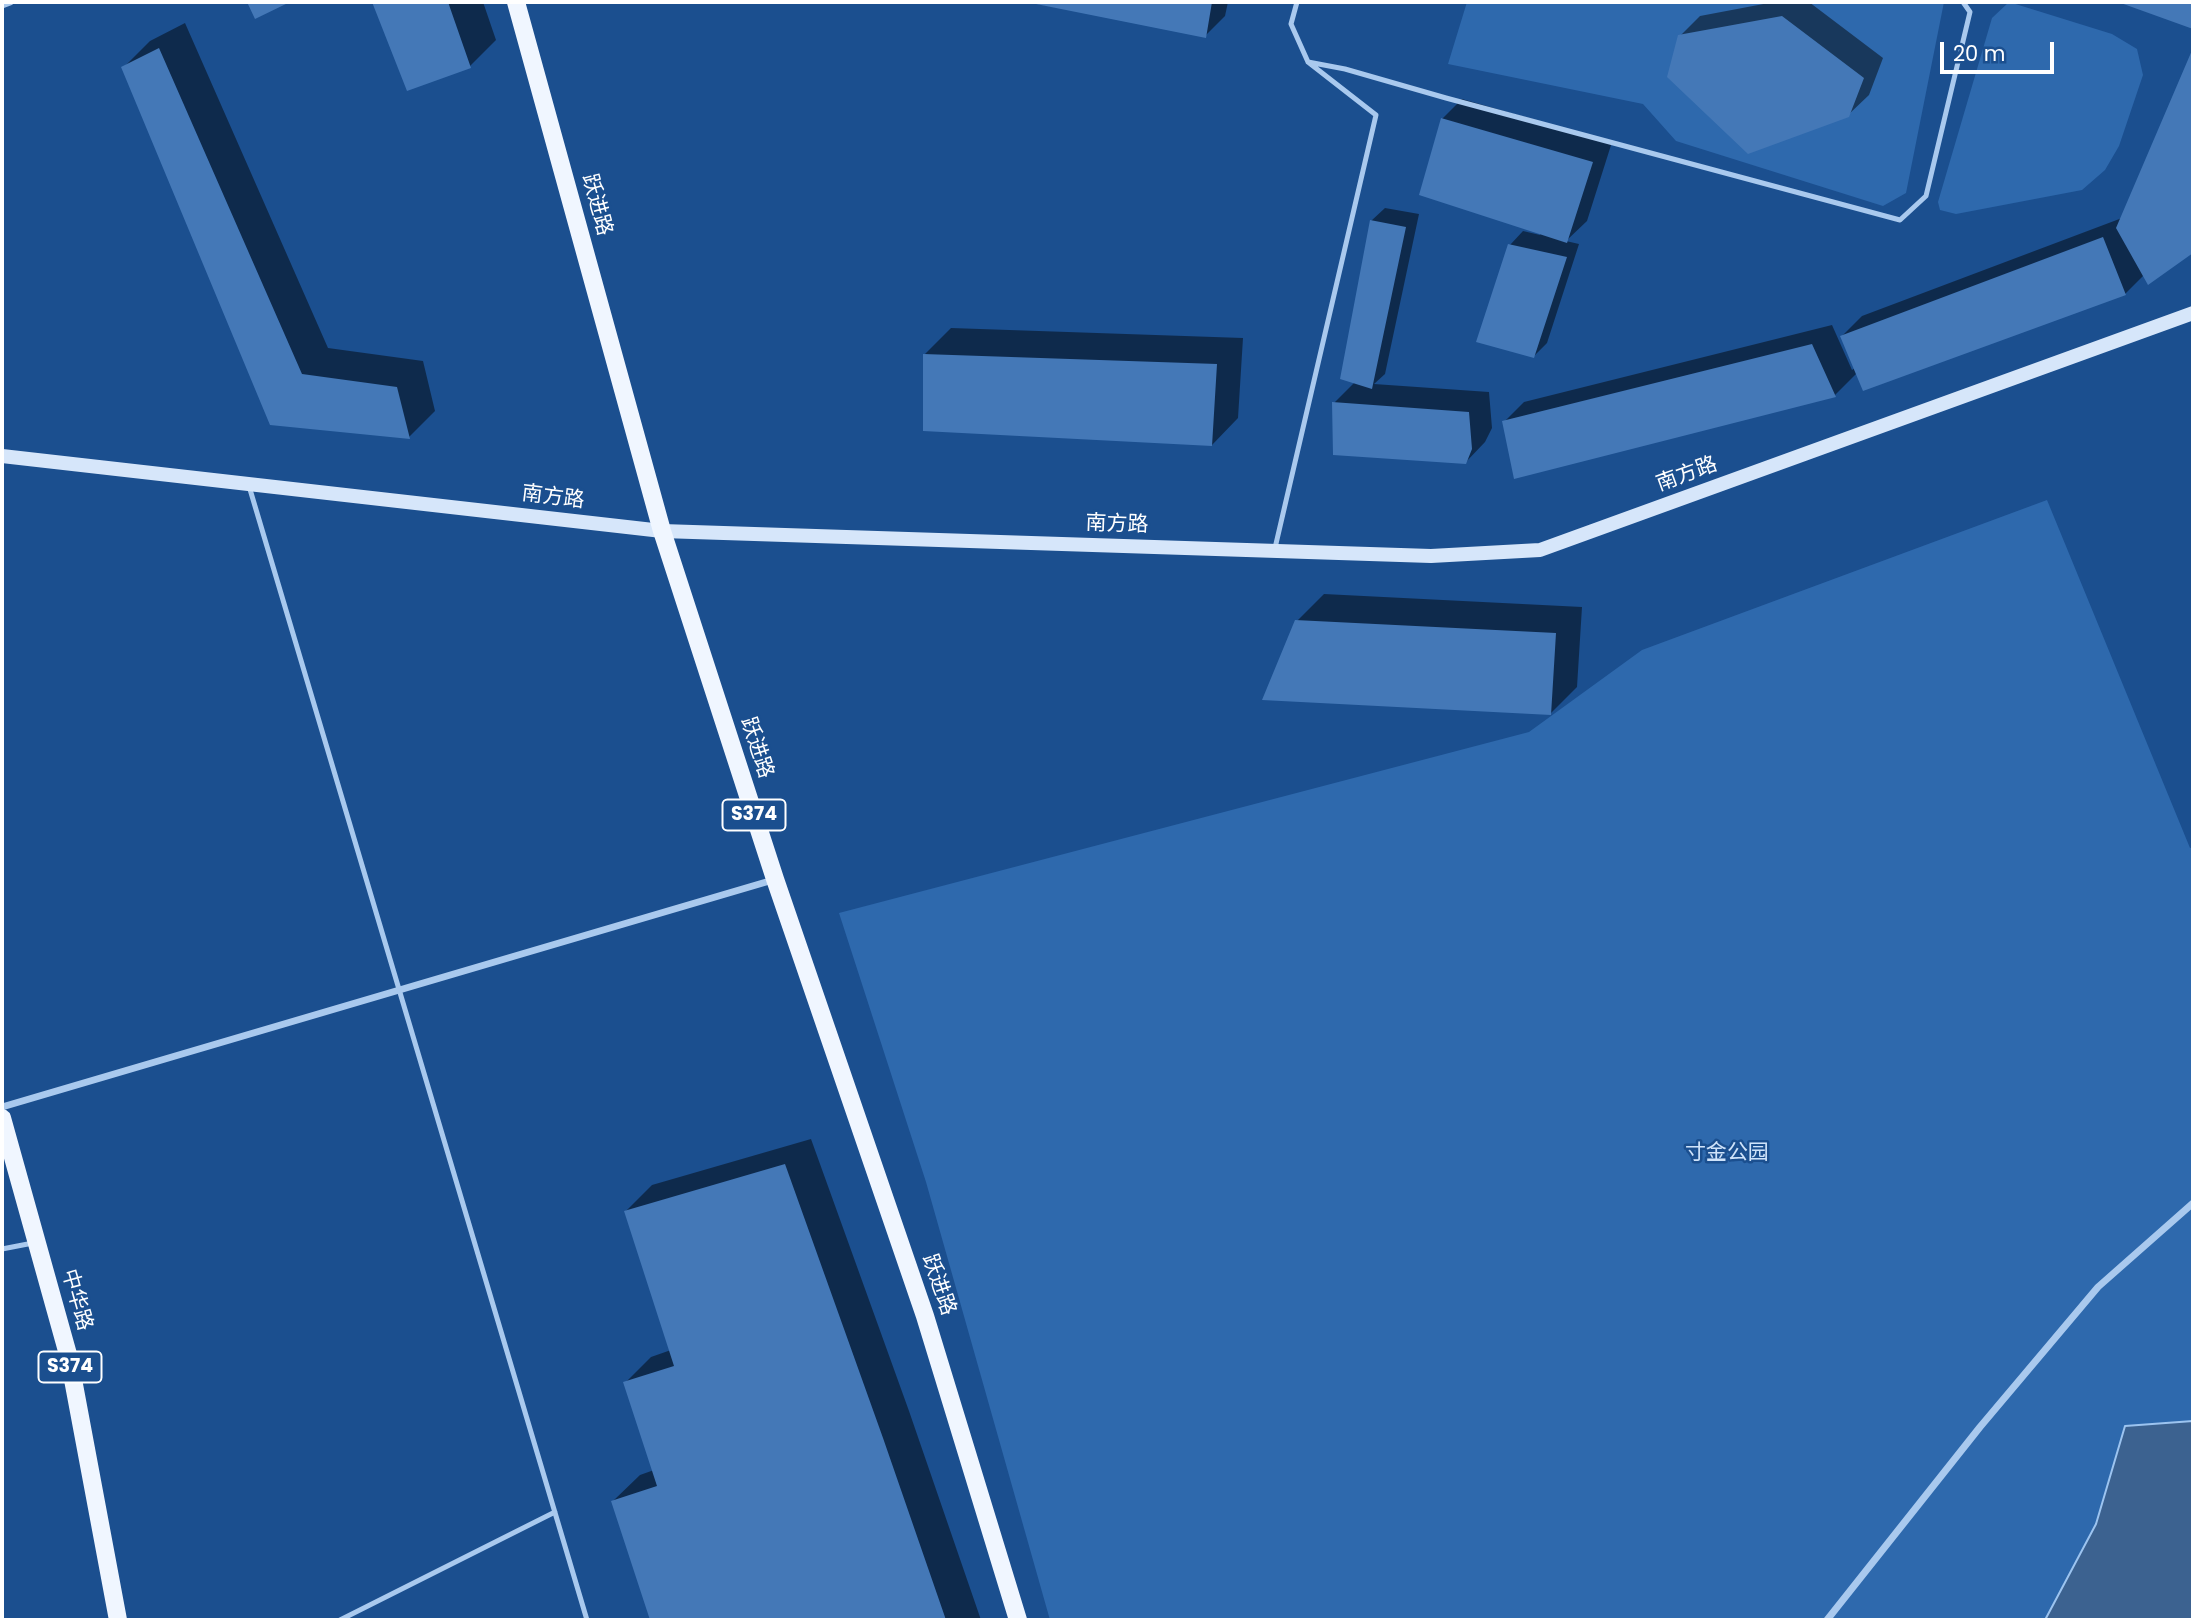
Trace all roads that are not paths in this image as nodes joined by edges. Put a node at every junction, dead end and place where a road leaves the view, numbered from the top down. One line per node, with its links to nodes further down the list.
1 (10, 2): 5 (street)
2 (516, 2): 10 (main road, 跃进路 / S374)
3 (1297, 2): 6 (lane)
4 (1963, 2): 6 (lane)
5 (2, 5)
6 (1308, 62): 11 (lane)
7 (2193, 313): 11 (street, 南方路)
8 (2, 456): 9 (street, 南方路)
9 (248, 484): 10 (street, 南方路); 13 (lane)
10 (662, 531): 11 (street, 南方路); 12 (main road, 跃进路 / S374)
11 (1274, 551)
12 (775, 879): 13 (street); 23 (main road, 跃进路 / S374)
13 (400, 990): 14 (street); 19 (lane)
14 (2, 1107)
15 (2, 1118): 17 (main road, 中华路 / S374)
16 (2193, 1203): 24 (street)
17 (36, 1242): 18 (lane); 20 (main road, 中华路 / S374)
18 (2, 1249)
19 (555, 1512): 21 (lane); 22 (lane)
20 (118, 1620)
21 (340, 1620)
22 (587, 1620)
23 (1018, 1620)
24 (1827, 1620)

